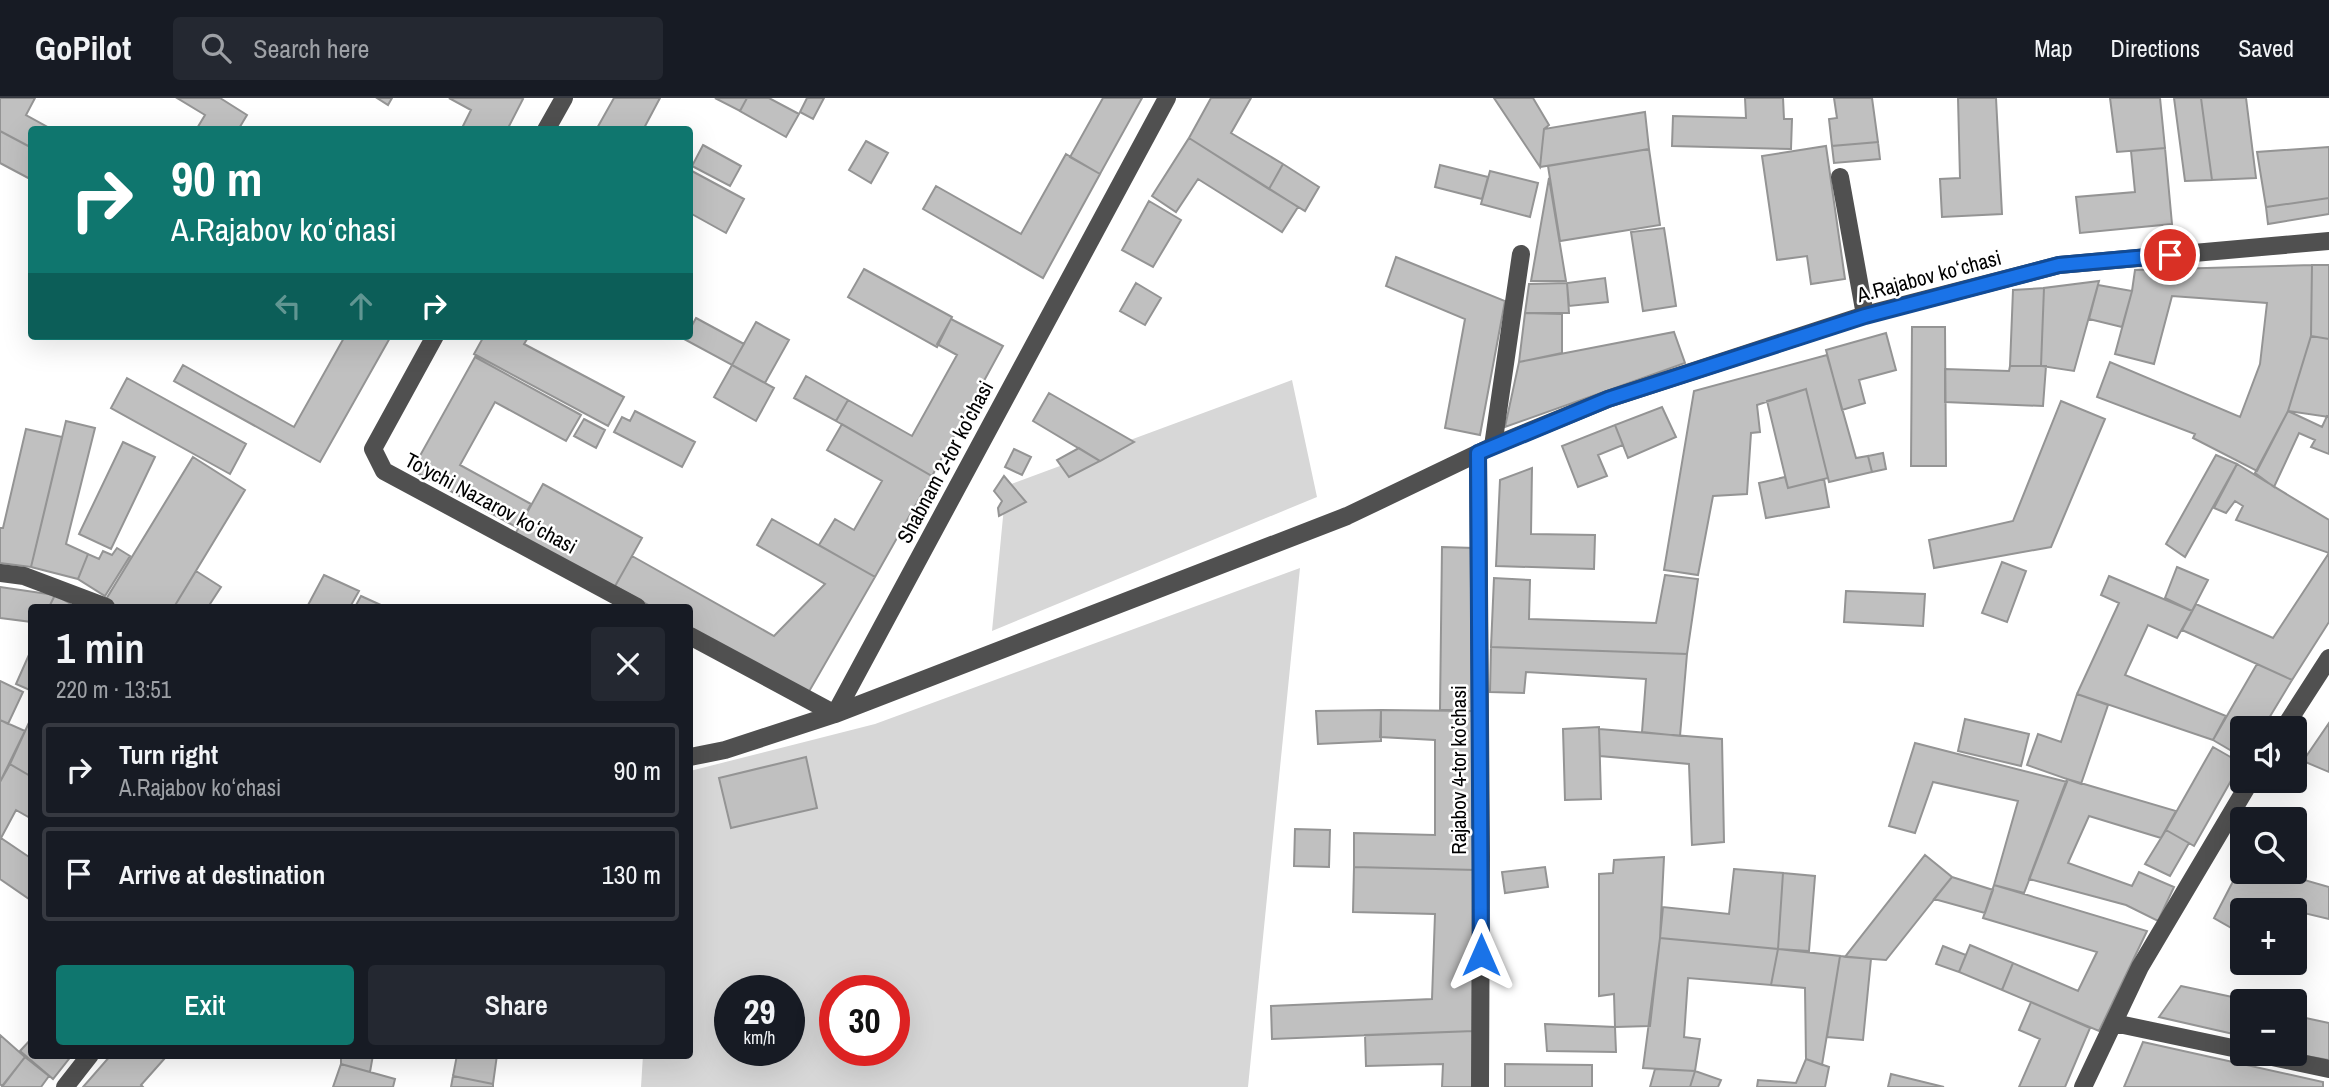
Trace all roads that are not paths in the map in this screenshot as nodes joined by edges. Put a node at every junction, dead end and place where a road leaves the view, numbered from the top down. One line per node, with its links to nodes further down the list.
1 (564, 98): 3 (street)
2 (1167, 98): 15 (street, Shabnam 2-tor koʼchasi)
3 (549, 126)
4 (1840, 177): 7 (street)
5 (2329, 241): 7 (street, A.Rajabov koʻchasi)
6 (1521, 254): 9 (street, Rajabov 4-tor koʼchasi)
7 (1865, 316): 9 (street, A.Rajabov koʻchasi)
8 (433, 340): 12 (street, To'ychi Nazarov koʻchasi)
9 (1485, 450): 15 (street, A.Rajabov koʻchasi); 25 (street, Rajabov 4-tor koʼchasi)
10 (0, 573): 11 (street)
11 (98, 604)
12 (631, 604)
13 (693, 638): 15 (street)
14 (2326, 668): 16 (street)
15 (835, 715): 17 (street)
16 (2292, 716)
17 (693, 756)
18 (2243, 793): 19 (street)
19 (2114, 1023): 20 (street); 26 (street)
20 (2230, 1047)
21 (87, 1059): 24 (street)
22 (2307, 1064): 23 (street)
23 (2329, 1069)
24 (65, 1087)
25 (1480, 1087)
26 (2083, 1087)

